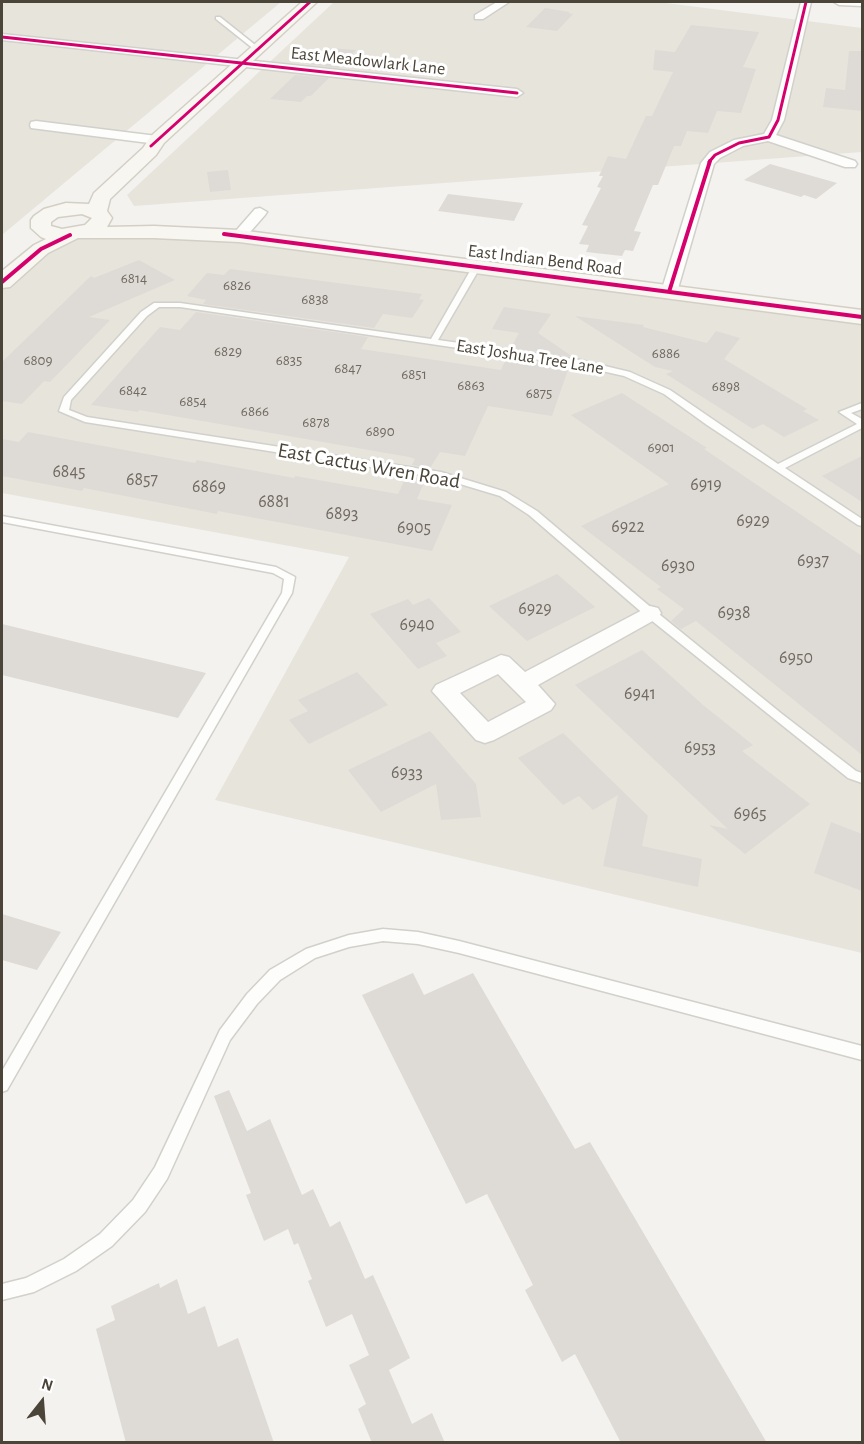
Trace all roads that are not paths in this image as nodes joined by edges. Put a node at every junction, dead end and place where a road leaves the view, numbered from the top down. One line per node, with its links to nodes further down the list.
1 (310, 2): 9 (street)
2 (504, 2): 6 (street)
3 (806, 2): 13 (street)
4 (839, 2): 5 (street)
5 (862, 3)
6 (478, 17)
7 (218, 18): 9 (lane)
8 (2, 36): 10 (street, East Meadowlark Lane)
9 (257, 49): 10 (street)
10 (242, 62): 11 (street, East Meadowlark Lane); 14 (street)
11 (517, 93)
12 (36, 125): 14 (street)
13 (769, 137): 15 (street); 25 (street)
14 (154, 143): 16 (street); 18 (street)
15 (850, 164)
16 (66, 208): 18 (street, East Indian Bend Road); 19 (street)
17 (260, 212): 21 (street)
18 (99, 215): 20 (street); 21 (street, East Indian Bend Road)
19 (40, 228): 20 (street, East Indian Bend Road); 23 (street)
20 (77, 234): 21 (street, East Indian Bend Road); 24 (street)
21 (231, 235): 22 (street, East Indian Bend Road)
22 (477, 266): 25 (street, East Indian Bend Road); 28 (lane)
23 (2, 269)
24 (2, 282)
25 (669, 292): 27 (street, East Indian Bend Road)
26 (157, 305): 28 (lane, East Joshua Tree Lane); 34 (lane, East Cactus Wren Road)
27 (862, 317)
28 (433, 342): 31 (lane, East Joshua Tree Lane)
29 (862, 406): 30 (lane)
30 (862, 424): 31 (lane)
31 (779, 468): 33 (lane, East Joshua Tree Lane)
32 (2, 519): 38 (lane)
33 (862, 523)
34 (650, 613): 35 (street); 36 (lane, East Cactus Wren Road)
35 (522, 684)
36 (862, 778)
37 (862, 1053): 39 (lane)
38 (2, 1085)
39 (2, 1292)

